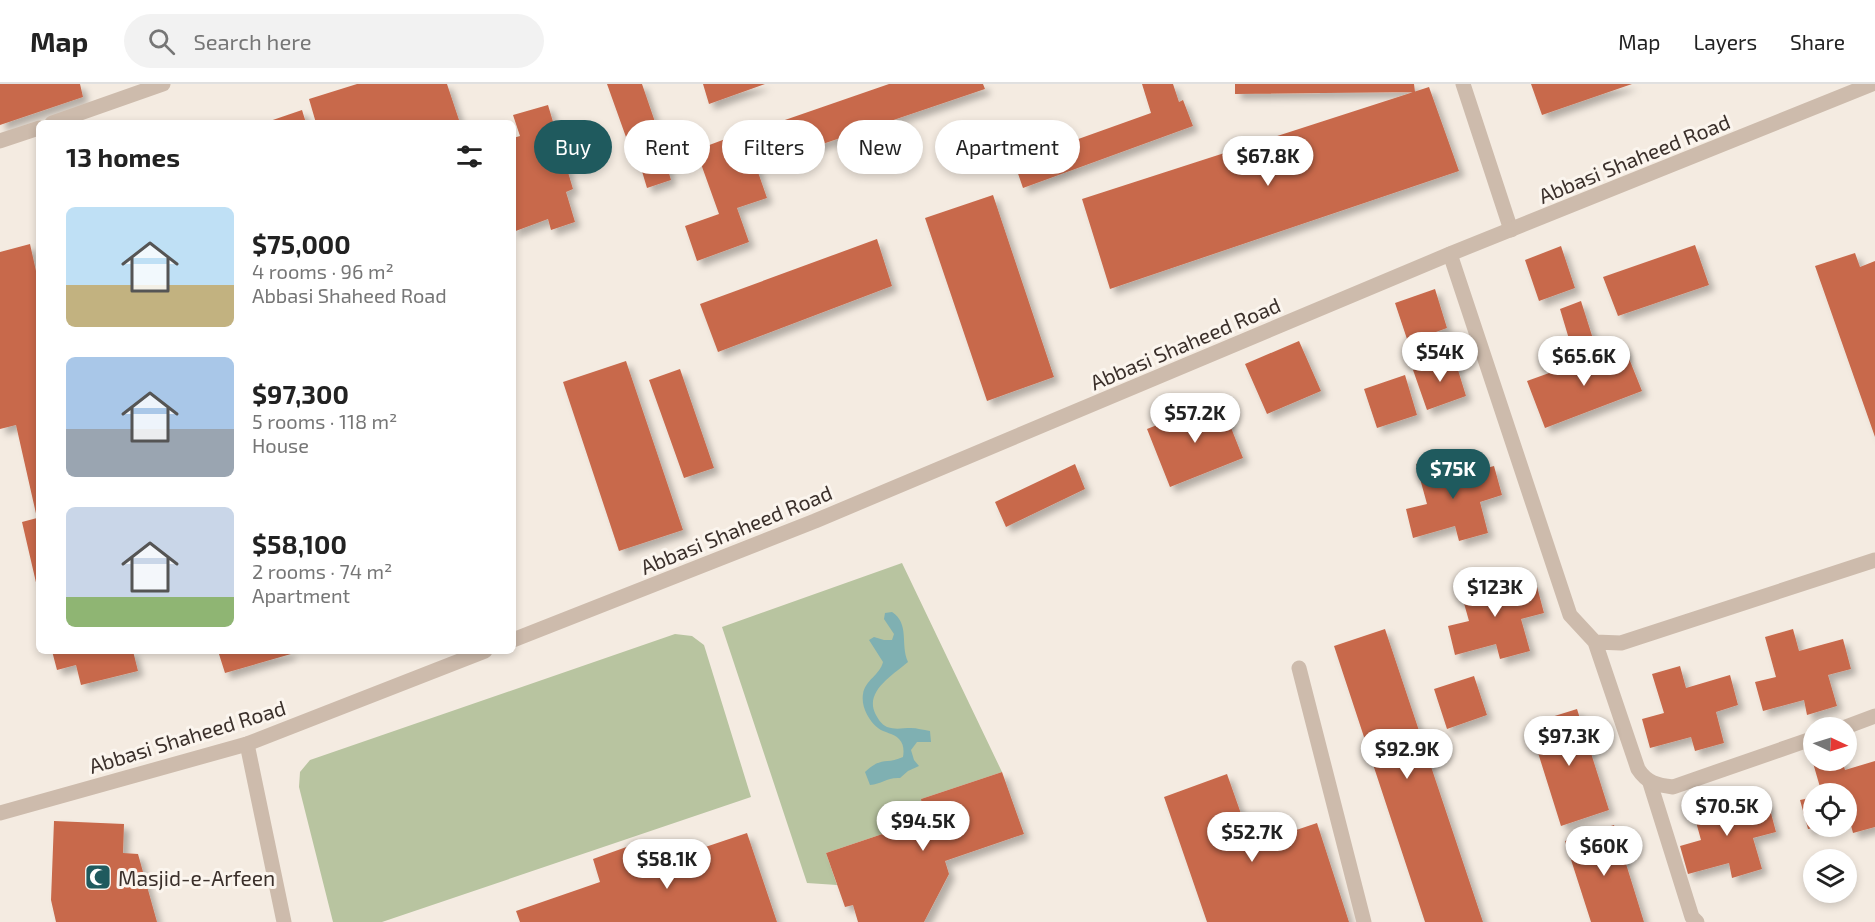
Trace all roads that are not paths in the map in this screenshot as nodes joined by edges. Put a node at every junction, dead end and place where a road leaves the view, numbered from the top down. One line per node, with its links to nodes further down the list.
1 (163, 84): 4 (street)
2 (1463, 84): 7 (street)
3 (1872, 84): 7 (street, Abbasi Shaheed Road)
4 (61, 120)
5 (36, 129): 6 (street)
6 (0, 141)
7 (1511, 230): 8 (street, Abbasi Shaheed Road)
8 (1450, 254): 10 (street, Abbasi Shaheed Road); 11 (street)
9 (1875, 560): 11 (street)
10 (516, 639)
11 (1595, 642): 18 (street)
12 (477, 654): 17 (street, Abbasi Shaheed Road)
13 (1299, 668): 21 (street)
14 (1875, 716): 15 (street)
15 (1857, 723)
16 (1803, 742): 18 (street)
17 (247, 744): 19 (street, Abbasi Shaheed Road); 20 (street)
18 (1650, 783): 22 (street)
19 (0, 813)
20 (284, 922)
21 (1364, 922)
22 (1697, 922)

